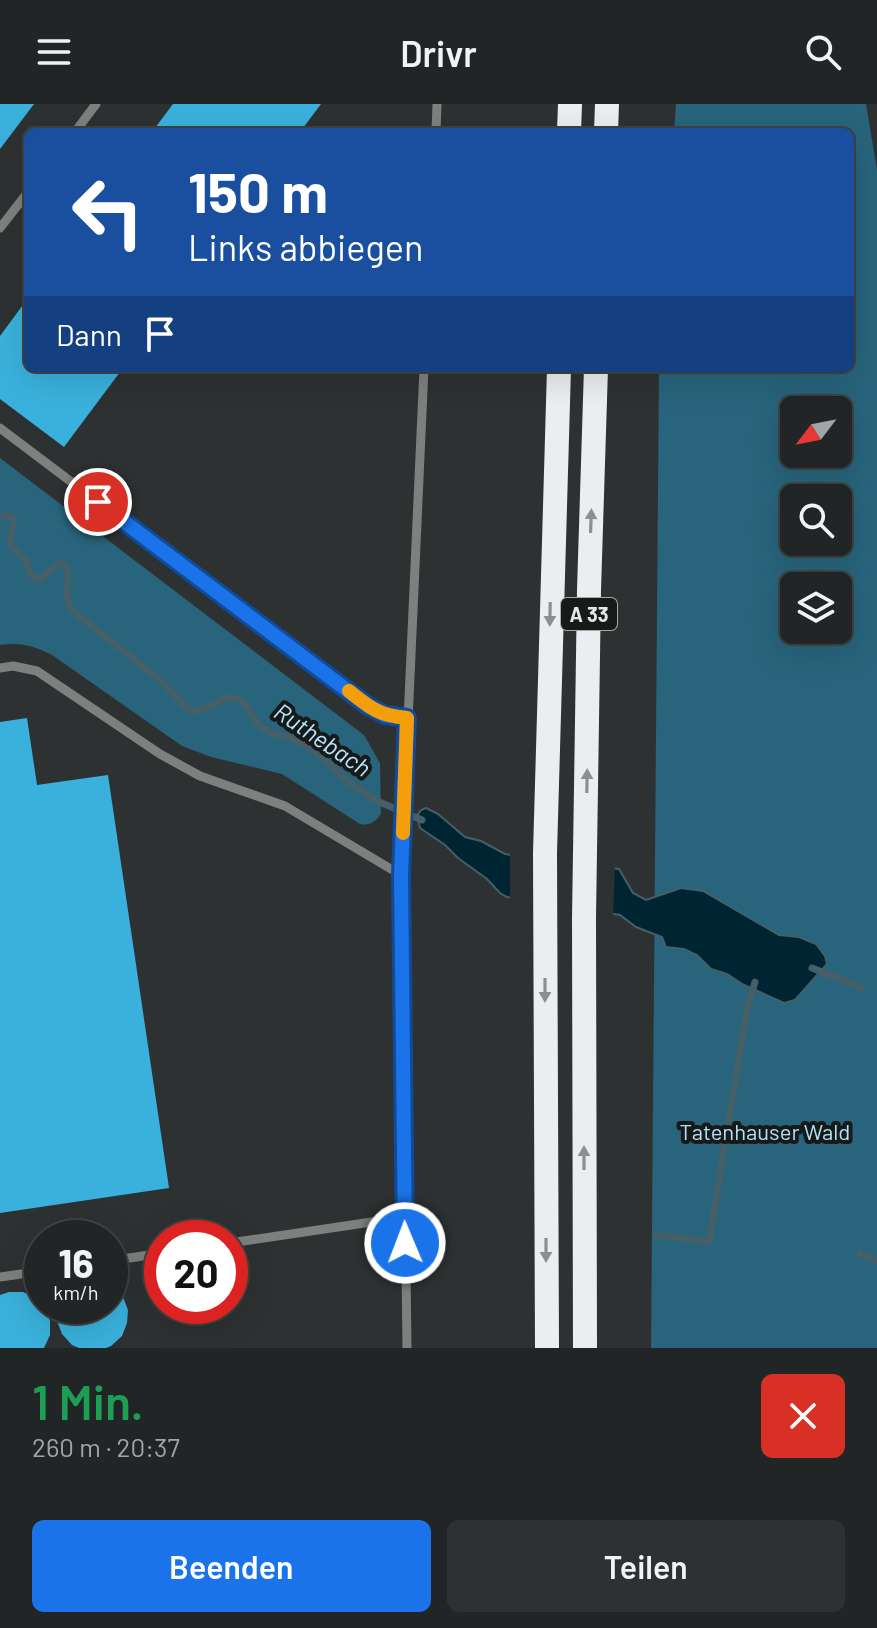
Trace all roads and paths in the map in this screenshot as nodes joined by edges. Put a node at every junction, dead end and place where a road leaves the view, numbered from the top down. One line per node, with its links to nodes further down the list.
1 (96, 104): 5 (lane)
2 (437, 104): 6 (lane)
3 (570, 104): 7 (highway)
4 (607, 104): 8 (highway)
5 (78, 128)
6 (436, 128)
7 (569, 128)
8 (606, 128)
9 (24, 197): 10 (lane)
10 (0, 228)
11 (424, 372): 16 (lane)
12 (559, 372): 23 (highway, A 33, one-way to 23)
13 (596, 372): 24 (highway, A 33, one-way to 13)
14 (0, 428): 16 (lane)
15 (0, 668): 17 (lane)
16 (407, 718): 17 (lane)
17 (401, 875): 18 (lane)
18 (405, 1217): 19 (lane); 22 (lane)
19 (248, 1240)
20 (24, 1274): 21 (lane)
21 (0, 1277)
22 (407, 1348)
23 (547, 1348)
24 (585, 1348)

